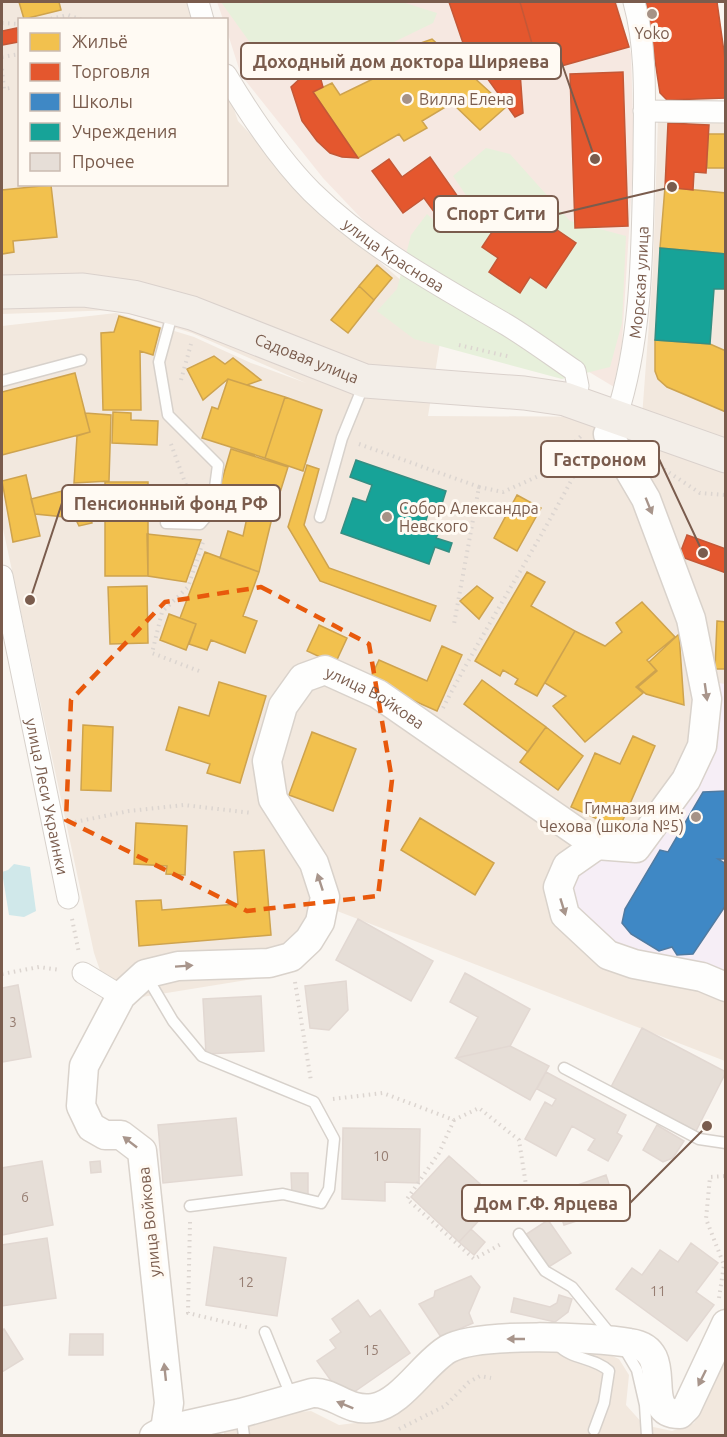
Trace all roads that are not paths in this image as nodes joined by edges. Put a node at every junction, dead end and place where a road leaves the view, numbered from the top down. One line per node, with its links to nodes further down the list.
1 (198, 2): 3 (street)
2 (634, 2): 5 (street, Морская улица)
3 (202, 18)
4 (228, 78): 12 (street, улица Краснова)
5 (644, 111): 6 (street); 13 (street, Морская улица)
6 (726, 111)
7 (2, 292): 8 (main road, Садовая улица)
8 (173, 308): 11 (main road, Садовая улица); 17 (lane)
9 (81, 360): 10 (lane)
10 (2, 381)
11 (365, 381): 12 (main road, Садовая улица); 16 (lane)
12 (565, 399): 13 (main road, Садовая улица)
13 (601, 430): 14 (main road); 15 (main road); 19 (street, one-way to 19)
14 (726, 456)
15 (726, 473)
16 (320, 517)
17 (166, 523)
18 (2, 576): 20 (street, улица Леси Украинки)
19 (597, 845): 22 (street, улица Войкова, one-way to 19); 23 (street, one-way to 23)
20 (68, 898)
21 (83, 973): 24 (street)
22 (145, 974): 24 (street, улица Войкова); 27 (lane)
23 (726, 987)
24 (121, 996): 36 (street, улица Войкова, one-way to 24)
25 (564, 1068): 26 (lane)
26 (726, 1143)
27 (190, 1206)
28 (519, 1234): 32 (lane)
29 (722, 1315): 32 (street, one-way to 32)
30 (265, 1332): 33 (lane)
31 (555, 1340): 32 (street); 33 (street, one-way to 33); 35 (lane)
32 (616, 1342): 37 (lane)
33 (292, 1399): 34 (street)
34 (243, 1424): 36 (street)
35 (594, 1430)
36 (159, 1433)
37 (646, 1436)

